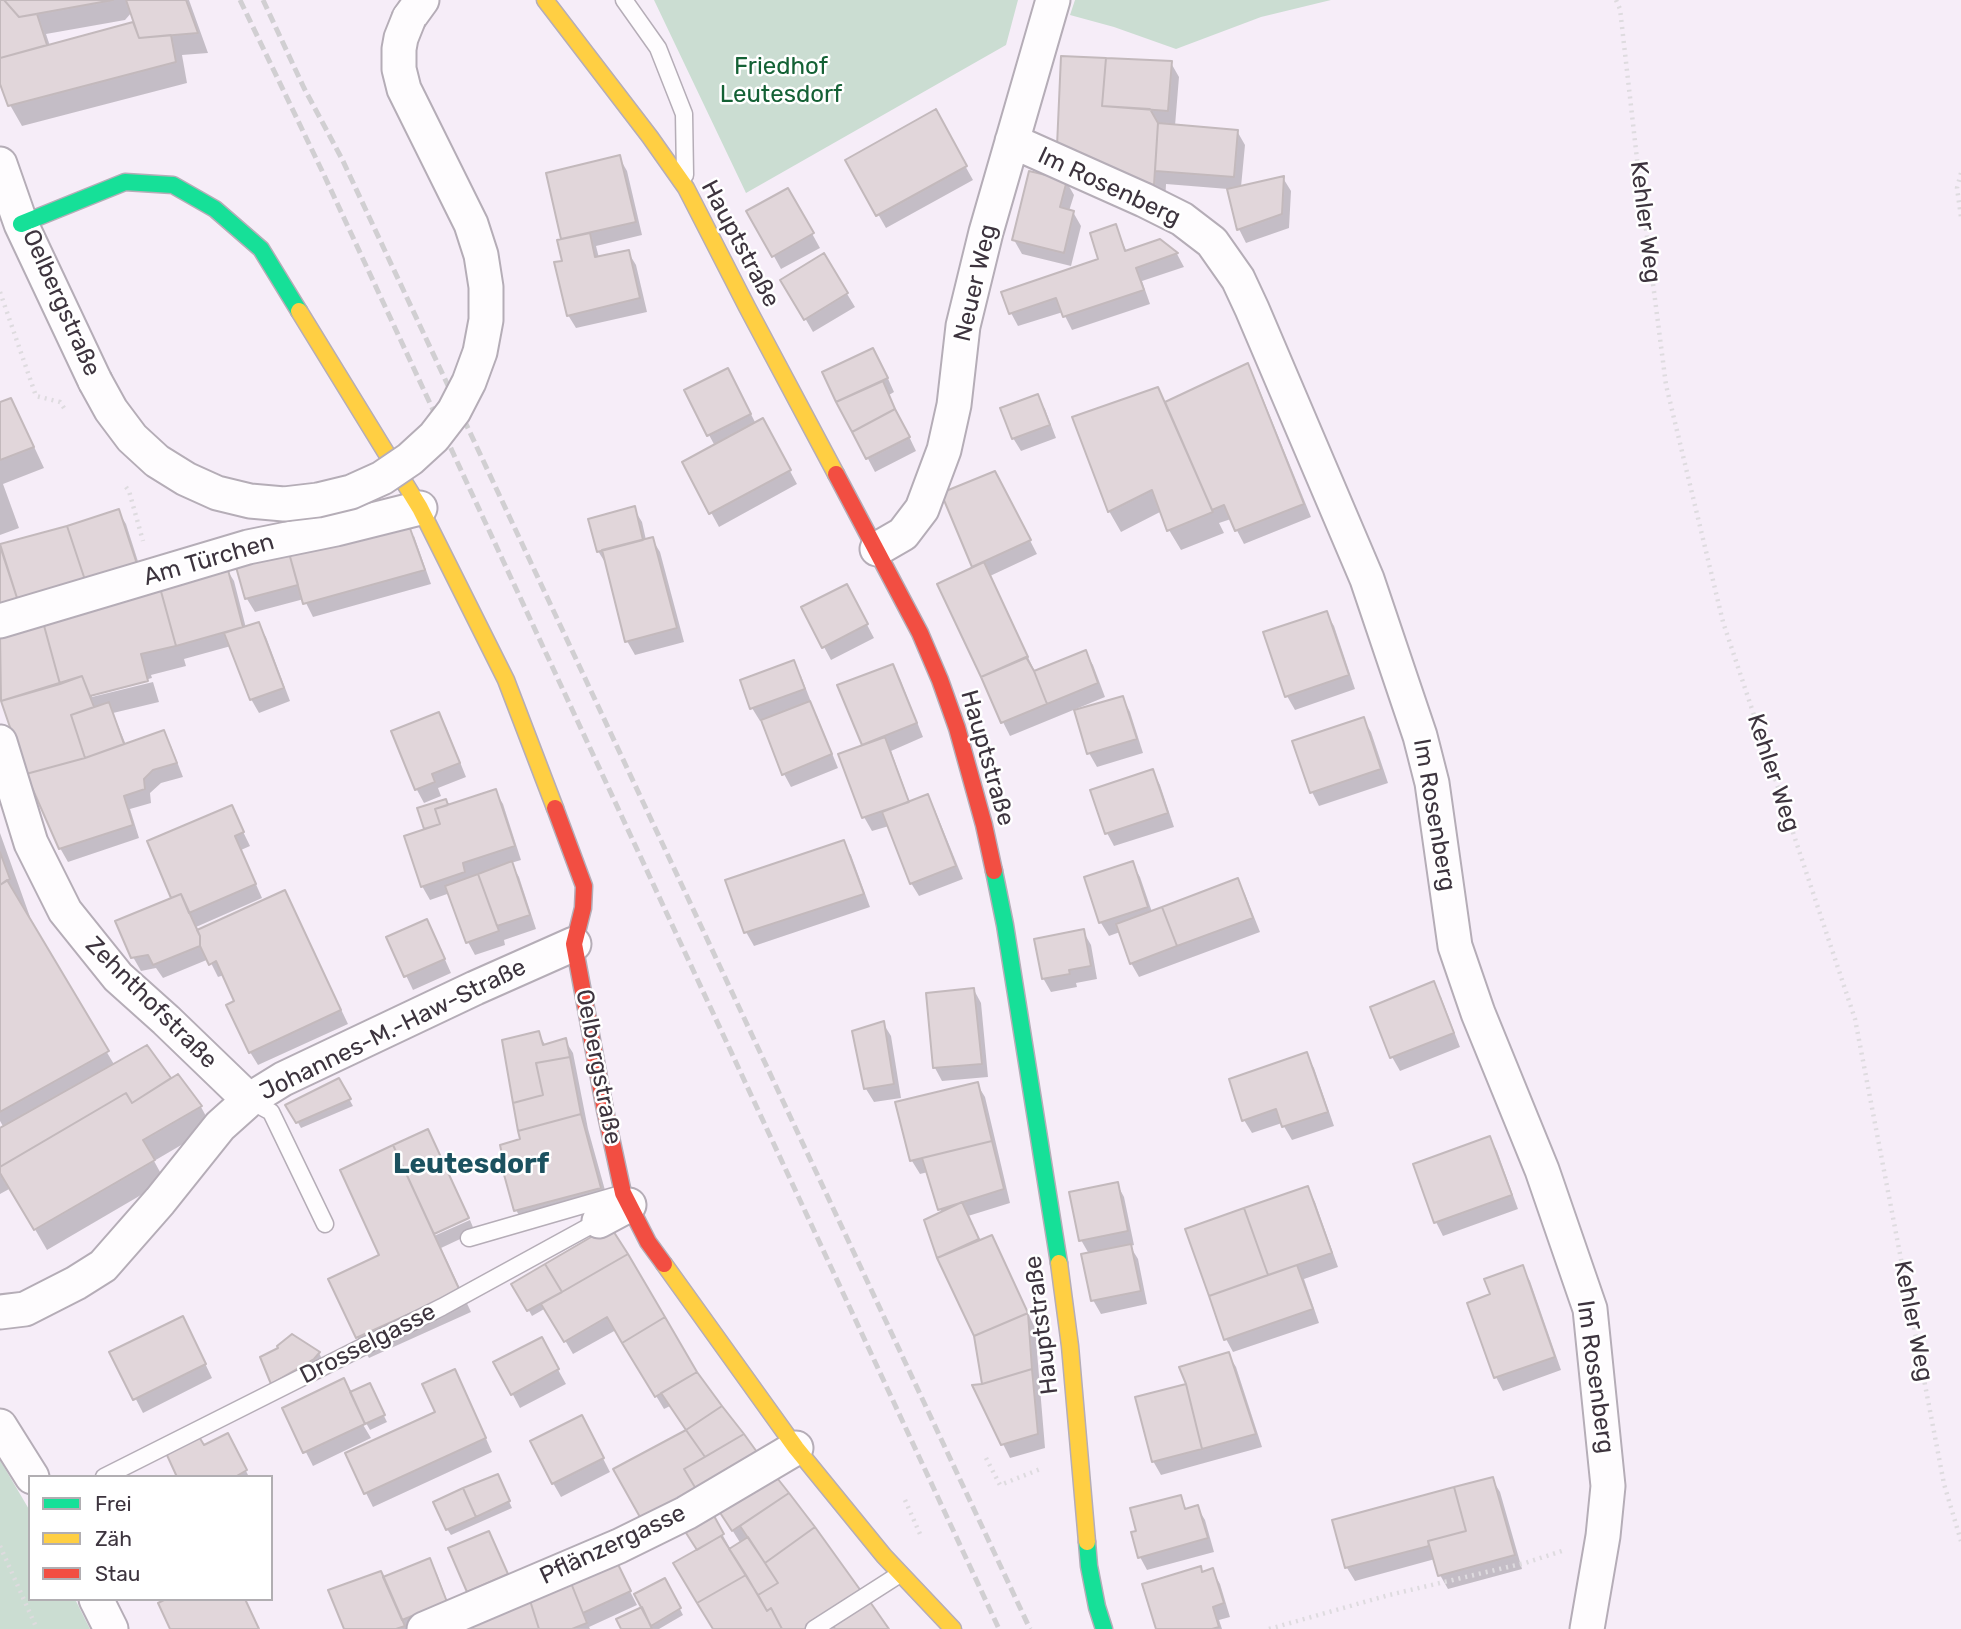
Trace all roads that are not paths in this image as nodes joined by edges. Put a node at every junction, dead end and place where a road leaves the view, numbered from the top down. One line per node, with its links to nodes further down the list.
1 (545, 0): 7 (street, Hauptstraße)
2 (624, 0): 7 (lane)
3 (1053, 0): 5 (street, Neuer Weg)
4 (416, 9): 8 (street, Oelbergstraße, bridge)
5 (1012, 141): 10 (street, Neuer Weg); 32 (street, Im Rosenberg)
6 (0, 164): 8 (street)
7 (686, 188): 10 (street, Hauptstraße)
8 (21, 224): 9 (street, Oelbergstraße)
9 (420, 508): 11 (street, Am Türchen); 13 (street, Oelbergstraße)
10 (877, 549): 31 (street, Hauptstraße)
11 (0, 621)
12 (0, 743): 14 (street, Zehnthofstraße)
13 (574, 943): 14 (street, Johannes-M.-Haw-Straße); 15 (street, Oelbergstraße)
14 (249, 1100): 17 (lane); 19 (street, Johannes-M.-Haw-Straße)
15 (626, 1199): 16 (street, Drosselgasse); 18 (lane); 21 (street, Oelbergstraße)
16 (599, 1221): 23 (lane, Drosselgasse)
17 (325, 1224)
18 (469, 1238)
19 (0, 1312)
20 (0, 1426): 22 (street)
21 (796, 1448): 24 (street, Oelbergstraße); 28 (street, Pflänzergasse)
22 (31, 1475)
23 (108, 1475)
24 (901, 1574): 26 (street, Oelbergstraße); 29 (lane)
25 (97, 1601): 27 (street)
26 (930, 1617): 30 (street, Oelbergstraße)
27 (111, 1629)
28 (424, 1629)
29 (814, 1629)
30 (953, 1629)
31 (1104, 1629)
32 (1587, 1629)

